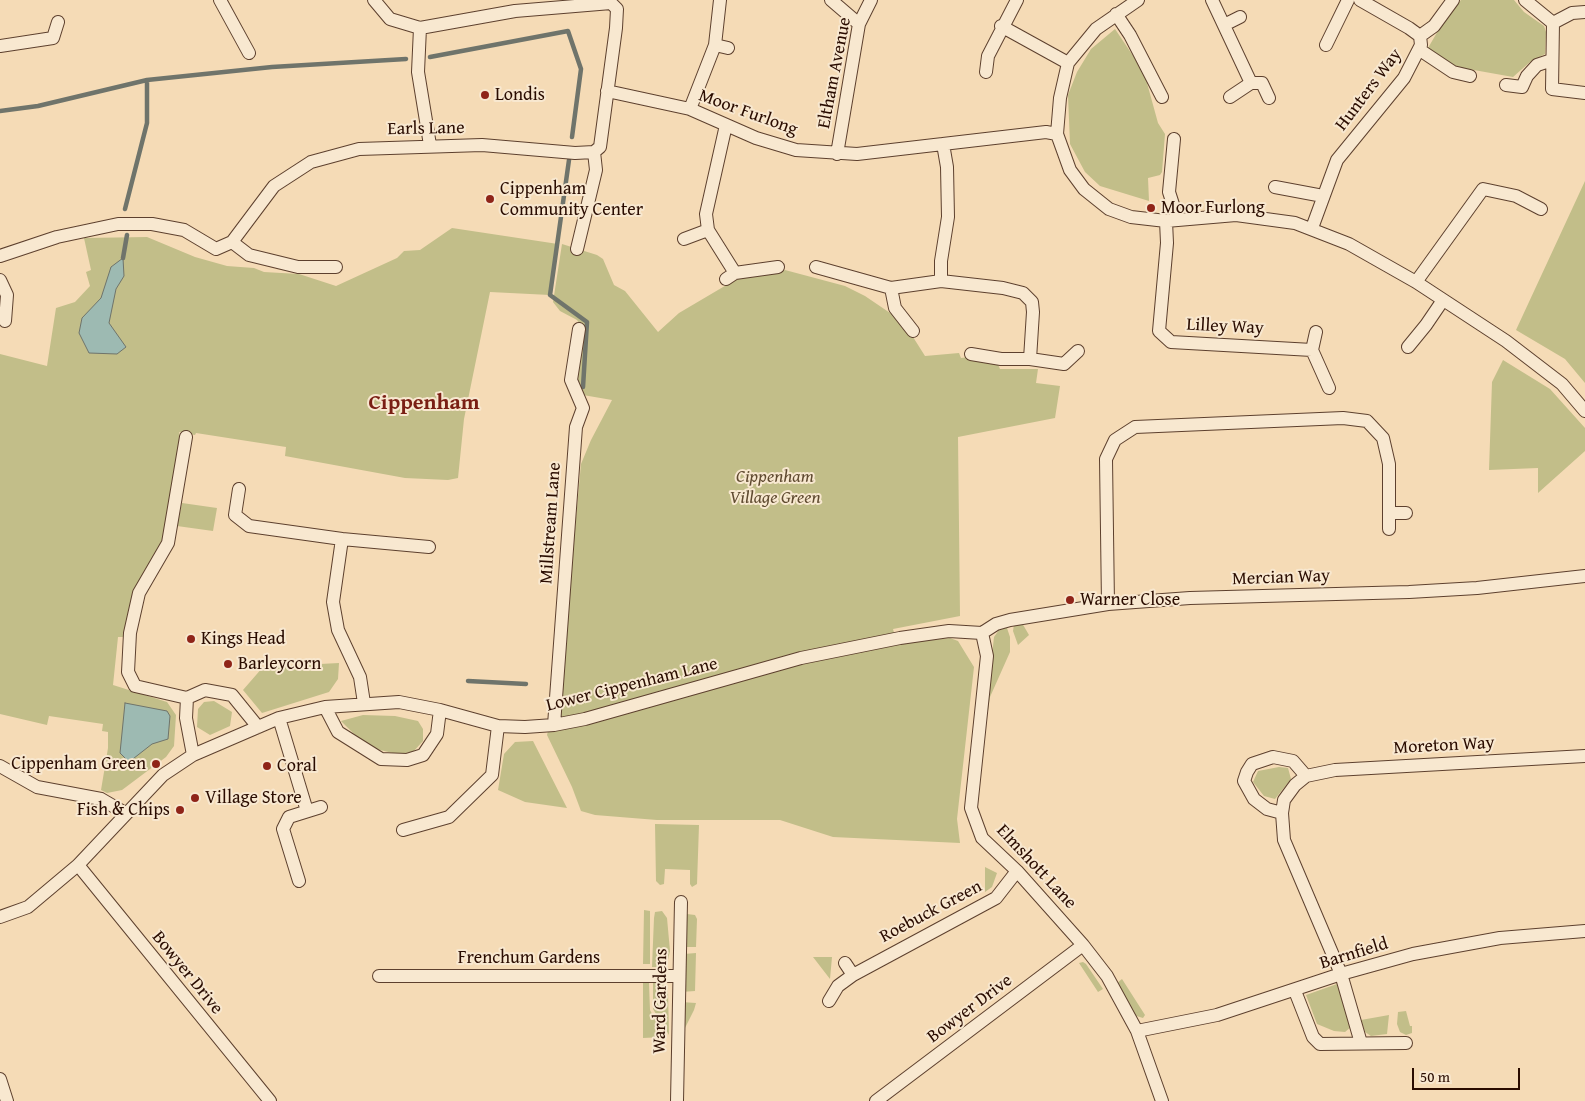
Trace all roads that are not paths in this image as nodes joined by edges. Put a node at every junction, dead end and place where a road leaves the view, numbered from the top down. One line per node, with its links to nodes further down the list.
1 (220, 0): 28 (street)
2 (374, 0): 21 (street)
3 (720, 0): 23 (street)
4 (831, 0): 18 (street)
5 (871, 0): 18 (street, Eltham Avenue)
6 (1017, 0): 20 (street)
7 (1138, 0): 14 (street)
8 (1212, 0): 19 (street)
9 (1348, 0): 24 (street)
10 (1360, 0): 22 (street, Hunters Way)
11 (1453, 0): 22 (street)
12 (1525, 0): 17 (street)
13 (1585, 12): 17 (street)
14 (1116, 14): 30 (street); 37 (street)
15 (1240, 17): 19 (street)
16 (58, 22): 25 (street)
17 (1554, 23): 29 (street)
18 (859, 24): 47 (street, Eltham Avenue)
19 (1224, 25): 33 (street)
20 (1002, 26): 30 (street); 31 (street)
21 (420, 28): 35 (street); 45 (street)
22 (1420, 36): 27 (street, Hunters Way)
23 (715, 45): 26 (street); 40 (street)
24 (1326, 45)
25 (0, 46)
26 (728, 48)
27 (1420, 50): 32 (street); 49 (street, Hunters Way)
28 (249, 53)
29 (1552, 60): 34 (street); 36 (street)
30 (1068, 63): 42 (street)
31 (986, 72)
32 (1470, 76)
33 (1251, 83): 38 (street); 39 (street)
34 (1506, 85)
35 (607, 91): 40 (street, Moor Furlong); 46 (street)
36 (1585, 94)
37 (1162, 97)
38 (1230, 97)
39 (1269, 98)
40 (690, 109): 41 (street, Moor Furlong)
41 (726, 125): 47 (street, Moor Furlong); 53 (street)
42 (1056, 134): 44 (street, Moor Furlong); 51 (street)
43 (1174, 139): 51 (street)
44 (943, 144): 47 (street, Moor Furlong); 62 (street)
45 (430, 145): 46 (street, Earls Lane); 55 (street, Earls Lane)
46 (594, 152): 56 (street)
47 (837, 154)
48 (1275, 187): 49 (street)
49 (1324, 196): 52 (street, Hunters Way)
50 (1541, 209): 63 (street)
51 (1172, 221): 52 (street); 71 (street, Lilley Way)
52 (1312, 228): 63 (street)
53 (708, 230): 54 (street); 59 (street)
54 (684, 239)
55 (232, 242): 57 (street); 58 (street)
56 (577, 249)
57 (0, 256)
58 (336, 267)
59 (778, 267)
60 (816, 267): 64 (street)
61 (0, 280): 66 (street)
62 (941, 281): 64 (street); 74 (street)
63 (1416, 282): 65 (street)
64 (891, 288): 68 (street)
65 (1443, 300): 70 (street); 76 (street)
66 (5, 321)
67 (579, 329): 92 (street, Millstream Lane)
68 (913, 331)
69 (1316, 332): 71 (street)
70 (1408, 347)
71 (1312, 350): 75 (street)
72 (1078, 351): 74 (street)
73 (971, 354): 74 (street)
74 (1030, 359)
75 (1329, 388)
76 (1585, 411)
77 (186, 437): 87 (street)
78 (239, 489): 82 (street)
79 (1406, 512): 80 (street)
80 (1389, 513): 81 (street); 85 (street)
81 (1389, 529)
82 (342, 539): 83 (street); 88 (street)
83 (429, 547)
84 (1585, 576): 85 (street, Mercian Way)
85 (1108, 604): 86 (street, Mercian Way)
86 (982, 633): 92 (street, Lower Cippenham Lane); 105 (street, Elmshott Lane)
87 (187, 698): 93 (street); 95 (street)
88 (364, 703): 89 (street, Lower Cippenham Lane); 90 (street, Lower Cippenham Lane)
89 (325, 707): 90 (street); 91 (street, Lower Cippenham Lane)
90 (440, 710): 94 (street, Lower Cippenham Lane)
91 (279, 718): 93 (street, Lower Cippenham Lane); 100 (street)
92 (554, 725): 94 (street, Lower Cippenham Lane)
93 (258, 726): 95 (street, Lower Cippenham Lane)
94 (498, 726): 103 (street)
95 (193, 755): 101 (street, Lower Cippenham Lane)
96 (1585, 756): 98 (street, Moreton Way)
97 (0, 766): 101 (street)
98 (1306, 776): 102 (street); 102 (street)
99 (321, 807): 100 (street)
100 (307, 811): 106 (street)
101 (125, 813): 104 (street, Lower Cippenham Lane)
102 (1282, 813): 112 (street)
103 (403, 830)
104 (78, 866): 108 (street, Lower Cippenham Lane); 123 (street, Bowyer Drive)
105 (1017, 871): 110 (street, Elmshott Lane); 113 (street, Roebuck Green)
106 (299, 881)
107 (681, 902): 115 (street, Ward Gardens)
108 (0, 917)
109 (1585, 931): 112 (street, Barnfield)
110 (1083, 944): 118 (street, Elmshott Lane); 125 (street, Bowyer Drive)
111 (845, 963): 113 (street)
112 (1341, 974): 116 (street, Barnfield); 119 (street)
113 (853, 975): 117 (street, Roebuck Green)
114 (379, 976): 115 (street, Frenchum Gardens)
115 (678, 976): 124 (street, Ward Gardens)
116 (1295, 991): 118 (street, Barnfield); 119 (street)
117 (829, 1001)
118 (1137, 1031): 126 (street, Elmshott Lane)
119 (1361, 1043): 120 (street)
120 (1406, 1043)
121 (0, 1079): 122 (street)
122 (7, 1101)
123 (270, 1101)
124 (677, 1101)
125 (876, 1101)
126 (1162, 1101)

